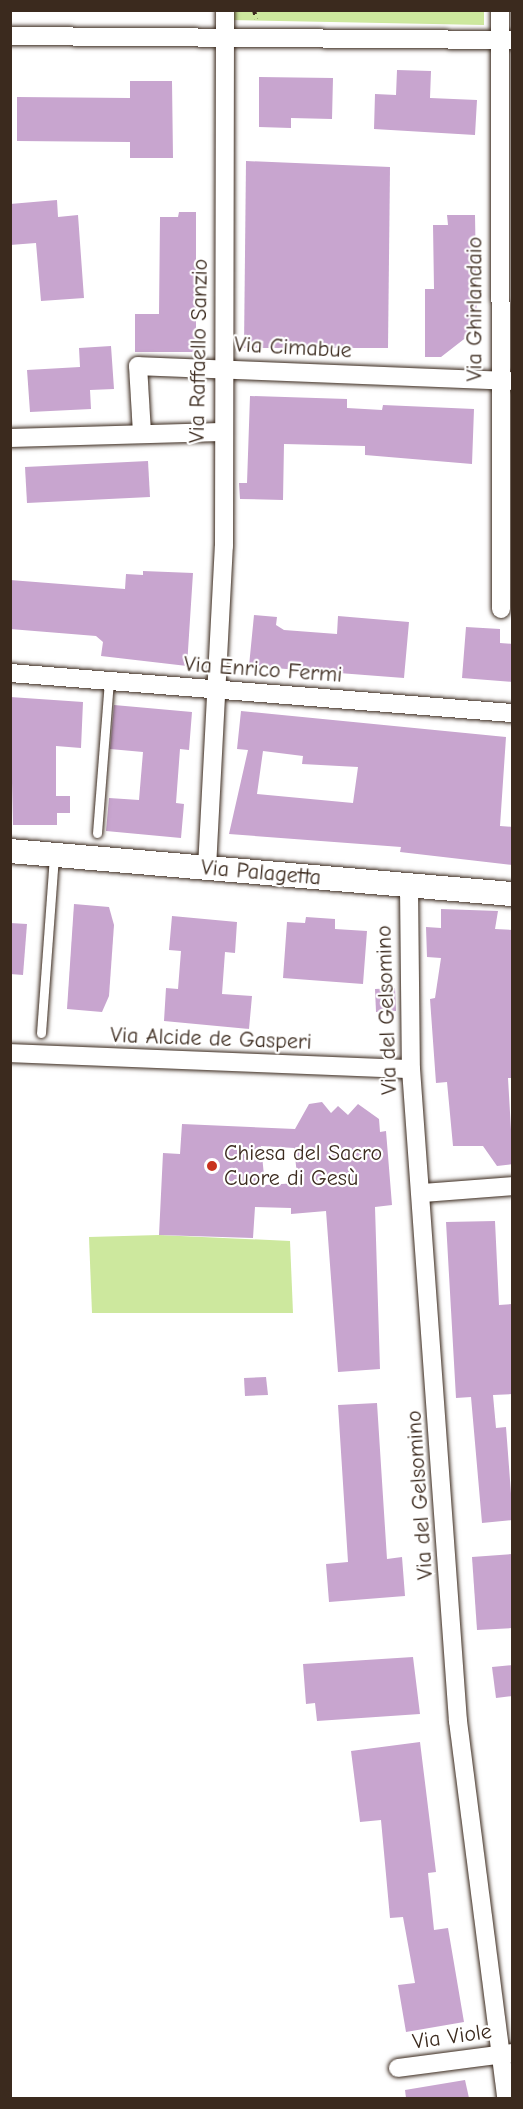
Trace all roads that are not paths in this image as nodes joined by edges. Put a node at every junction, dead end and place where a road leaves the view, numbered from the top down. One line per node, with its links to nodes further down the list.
1 (225, 10): 4 (street, Via Raffaello Sanzio)
2 (500, 10): 5 (street, Via Ghirlandaio)
3 (10, 36): 4 (street)
4 (224, 38): 5 (street); 6 (street, Via Raffaello Sanzio)
5 (506, 40): 7 (street, Via Ghirlandaio)
6 (224, 369): 7 (street, Via Cimabue); 8 (street, Via Raffaello Sanzio); 9 (street, Via Cimabue)
7 (506, 381): 11 (street, Via Ghirlandaio)
8 (221, 432): 9 (street); 14 (street, Via Raffaello Sanzio)
9 (142, 433): 10 (street)
10 (10, 438)
11 (501, 609)
12 (10, 673): 13 (street, Via Enrico Fermi)
13 (109, 682): 14 (street, Via Enrico Fermi); 16 (lane)
14 (220, 691): 15 (street, Via Enrico Fermi); 19 (street, Via Raffaello Sanzio)
15 (513, 712)
16 (97, 833)
17 (10, 851): 18 (street, Via Palagetta)
18 (54, 855): 19 (street, Via Palagetta); 22 (lane)
19 (207, 868): 20 (street, Via Palagetta)
20 (409, 887): 21 (street, Via Palagetta); 24 (street, Via del Gelsomino)
21 (513, 894)
22 (41, 1033)
23 (10, 1053): 24 (street, Via Alcide de Gasperi)
24 (411, 1069): 26 (street, Via del Gelsomino)
25 (513, 1186): 26 (street)
26 (422, 1193): 27 (street, Via del Gelsomino)
27 (506, 2054): 28 (street, Via Viole); 29 (street, Via del Gelsomino)
28 (398, 2068)
29 (506, 2098)

